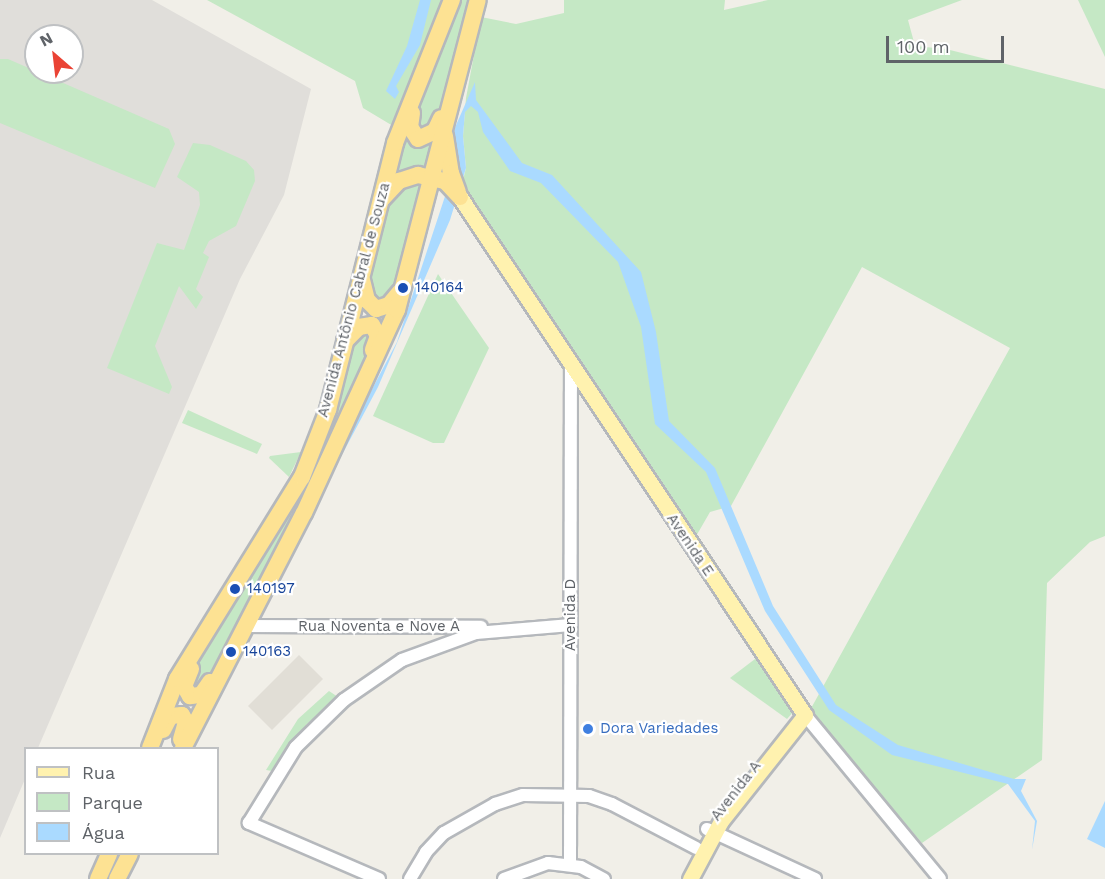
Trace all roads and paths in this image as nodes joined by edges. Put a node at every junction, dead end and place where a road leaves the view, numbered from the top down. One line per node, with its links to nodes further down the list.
1 (452, 0): 4 (highway, Avenida Antônio Cabral de Souza)
2 (478, 0): 3 (highway, Avenida Antônio Cabral de Souza)
3 (469, 33): 4 (highway); 5 (highway, Avenida Antônio Cabral de Souza)
4 (421, 74): 9 (highway, Avenida Antônio Cabral de Souza)
5 (444, 126): 6 (highway, Avenida Antônio Cabral de Souza); 7 (highway)
6 (431, 176): 7 (highway); 9 (highway); 10 (highway, Avenida Antônio Cabral de Souza)
7 (447, 185): 8 (highway); 8 (highway); 10 (highway)
8 (460, 197): 14 (main road, Avenida E)
9 (381, 200): 11 (highway, Avenida Antônio Cabral de Souza)
10 (420, 224): 12 (highway, Avenida Antônio Cabral de Souza)
11 (362, 276): 12 (highway); 13 (highway, Avenida Antônio Cabral de Souza)
12 (405, 284): 15 (highway, Avenida Antônio Cabral de Souza)
13 (345, 341): 15 (highway); 17 (highway, Avenida Antônio Cabral de Souza)
14 (571, 365): 18 (street, Avenida D); 21 (main road, Avenida E)
15 (339, 436): 16 (highway, Avenida Antônio Cabral de Souza)
16 (273, 572): 17 (highway); 19 (highway, Avenida Antônio Cabral de Souza)
17 (238, 584): 22 (highway, Avenida Antônio Cabral de Souza)
18 (571, 625): 20 (street); 26 (street, Avenida D)
19 (245, 626): 20 (street, Rua Noventa e Nove A); 25 (highway, Avenida Antônio Cabral de Souza)
20 (512, 627): 34 (street)
21 (803, 712): 27 (main road, Avenida A); 41 (street, Avenida E)
22 (150, 747)
23 (156, 747): 24 (highway)
24 (178, 747)
25 (184, 747)
26 (571, 793): 28 (street); 31 (street, Avenida D); 35 (street)
27 (710, 831): 28 (main road, Avenida A); 39 (main road, Avenida A); 40 (street)
28 (696, 848): 38 (main road, Avenida A)
29 (109, 855): 32 (highway)
30 (129, 855): 33 (highway)
31 (570, 865): 36 (street); 37 (street)
32 (98, 879)
33 (117, 879)
34 (379, 879)
35 (410, 879)
36 (504, 879)
37 (604, 879)
38 (682, 879)
39 (690, 879)
40 (815, 879)
41 (940, 879)

